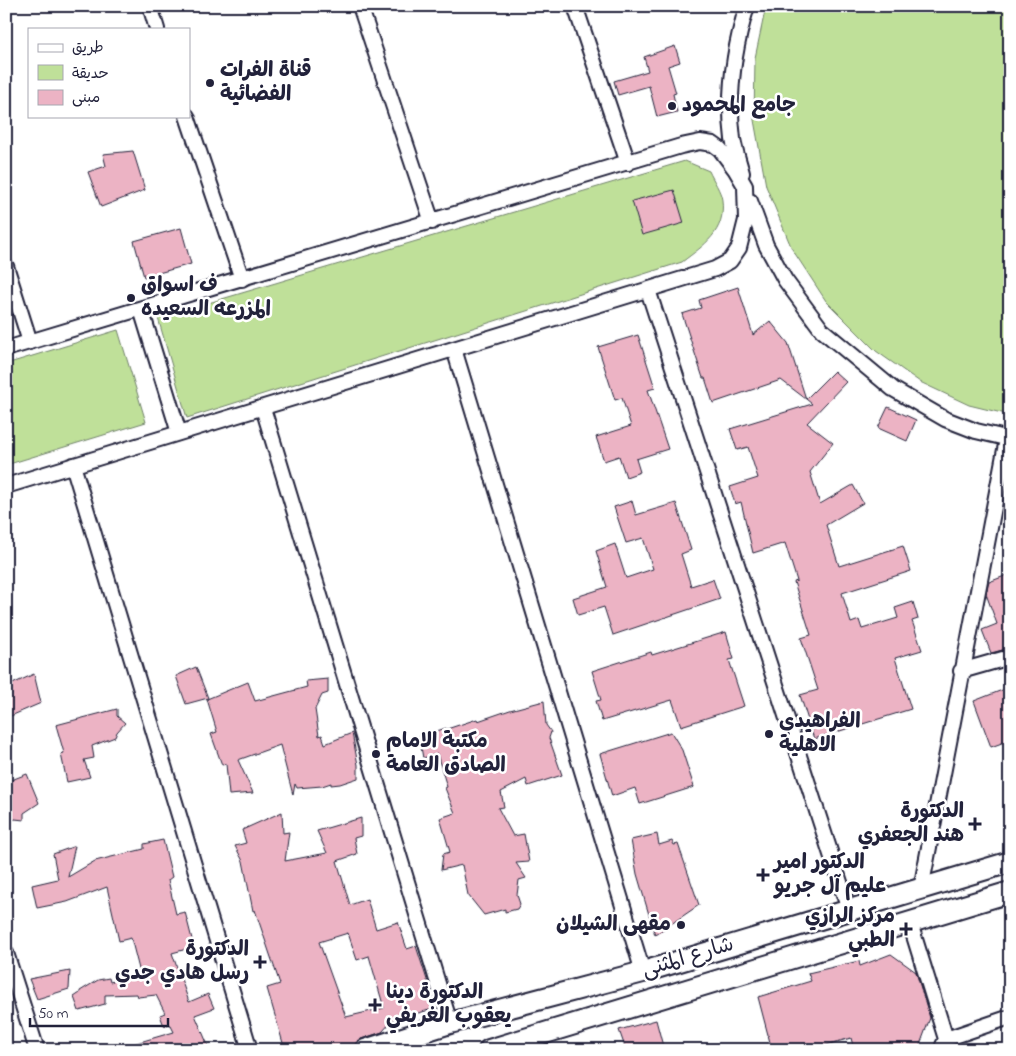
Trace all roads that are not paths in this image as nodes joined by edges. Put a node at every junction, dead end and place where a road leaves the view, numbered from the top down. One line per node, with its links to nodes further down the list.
1 (150, 6): 5 (street)
2 (360, 6): 9 (street)
3 (575, 6): 7 (street)
4 (747, 6): 8 (street)
5 (157, 28)
6 (188, 118): 11 (street)
7 (628, 163): 8 (street); 9 (street)
8 (746, 186): 12 (street); 19 (street)
9 (432, 222): 11 (street)
10 (6, 266): 14 (street)
11 (242, 279): 13 (street)
12 (648, 290): 16 (street); 28 (street)
13 (141, 309): 14 (street); 18 (street)
14 (30, 342): 15 (street)
15 (6, 349)
16 (454, 349): 17 (street); 31 (street)
17 (263, 408): 18 (street); 33 (street)
18 (179, 433): 20 (street)
19 (1008, 439): 23 (street)
20 (73, 466): 21 (street); 37 (street)
21 (6, 486)
22 (1010, 657): 23 (street)
23 (961, 672): 26 (street)
24 (1010, 862): 25 (main road, شارع المثنى)
25 (983, 870): 26 (main road, شارع المثنى); 27 (main road)
26 (921, 889): 28 (main road, شارع المثنى)
27 (1002, 894): 29 (main road, شارع المثنى)
28 (849, 910): 31 (main road, شارع المثنى)
29 (910, 923): 34 (street); 38 (main road, شارع المثنى)
30 (6, 953): 36 (street)
31 (643, 972): 33 (main road, شارع المثنى)
32 (1010, 1017): 34 (street)
33 (450, 1023): 35 (main road, شارع المثنى)
34 (943, 1044)
35 (370, 1049)
36 (37, 1050)
37 (250, 1050)
38 (489, 1050)

